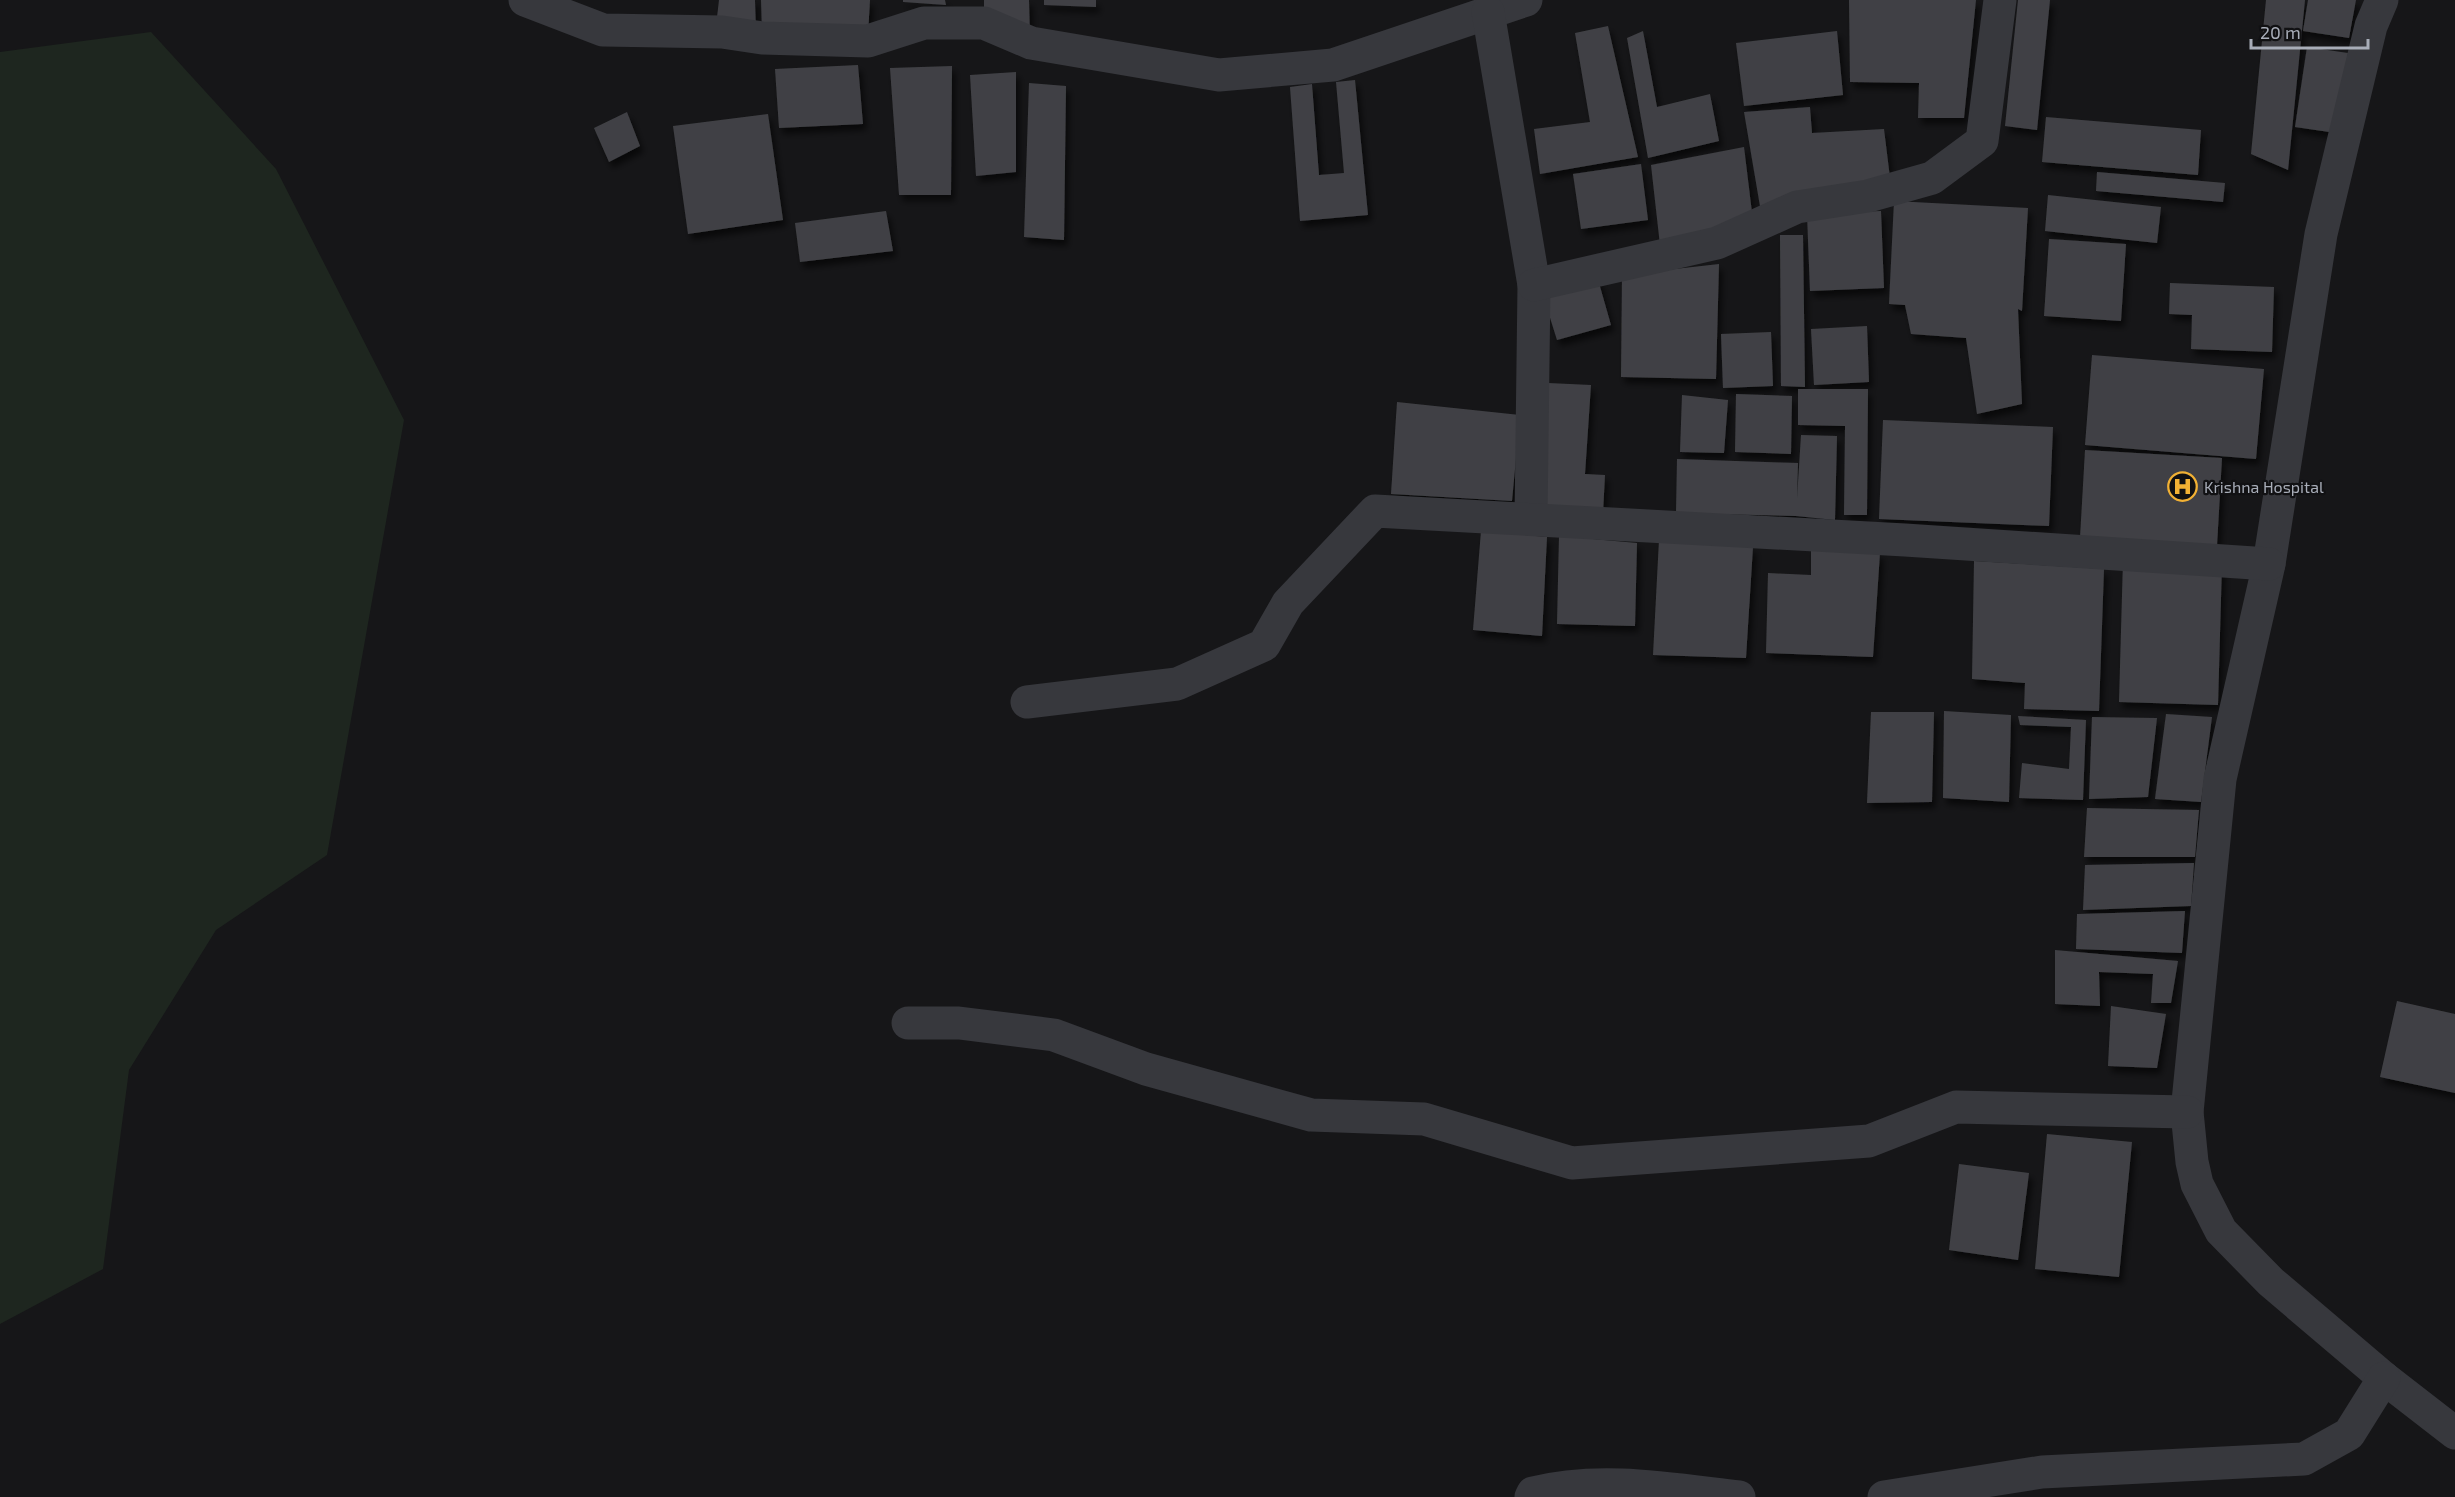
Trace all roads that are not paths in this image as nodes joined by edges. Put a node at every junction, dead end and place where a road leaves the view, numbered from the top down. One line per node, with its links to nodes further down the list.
1 (525, 0): 5 (street)
2 (1526, 0): 5 (street)
3 (2000, 0): 6 (street)
4 (2382, 0): 8 (street)
5 (1488, 12): 6 (street)
6 (1534, 285): 7 (street)
7 (1531, 518): 8 (street); 9 (street)
8 (2269, 564): 11 (street)
9 (1027, 702)
10 (908, 1023): 11 (street)
11 (2187, 1112): 12 (street)
12 (2384, 1378): 13 (street); 16 (street)
13 (2452, 1422)
14 (1532, 1497): 15 (street)
15 (1739, 1497)
16 (1884, 1497)

